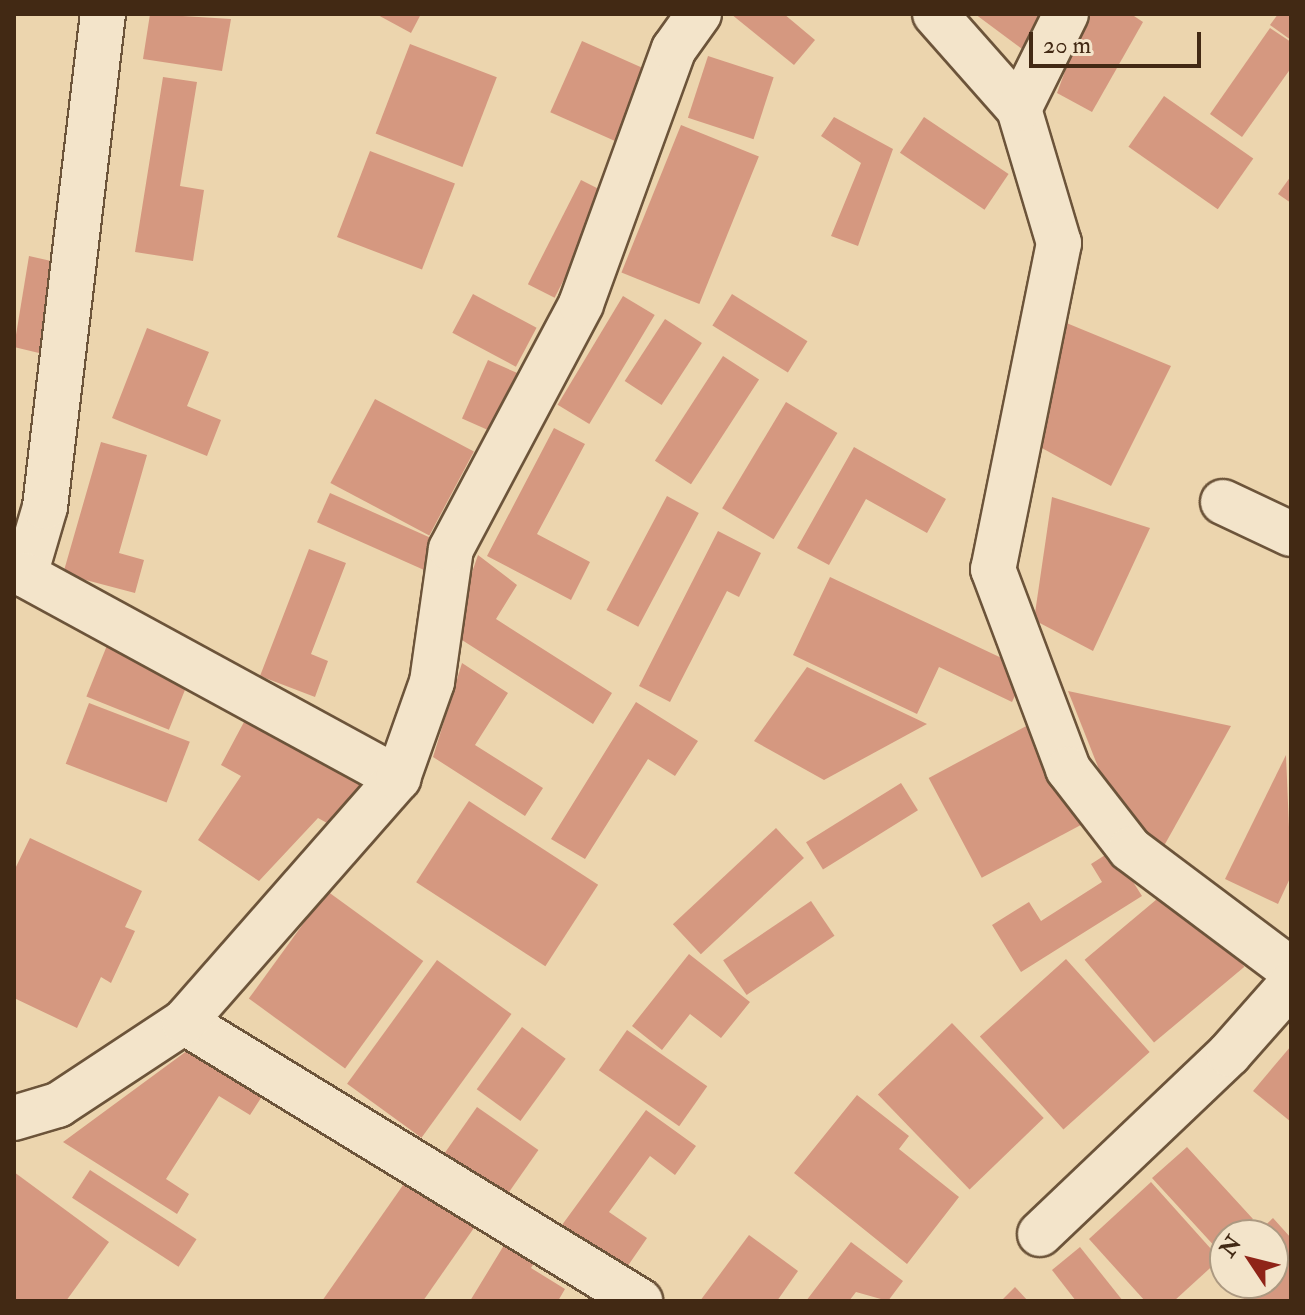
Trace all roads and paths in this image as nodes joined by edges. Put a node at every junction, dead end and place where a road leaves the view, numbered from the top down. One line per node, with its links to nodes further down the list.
1 (103, 14): 8 (street)
2 (699, 14): 9 (street)
3 (935, 14): 5 (street)
4 (1066, 14): 5 (street)
5 (1019, 109): 10 (street)
6 (1223, 502): 7 (street)
7 (1291, 534)
8 (20, 572): 9 (street)
9 (398, 778): 12 (street)
10 (1291, 970)
11 (1291, 984): 14 (street)
12 (184, 1022): 13 (street); 15 (street)
13 (14, 1118)
14 (1040, 1234)
15 (640, 1301)

